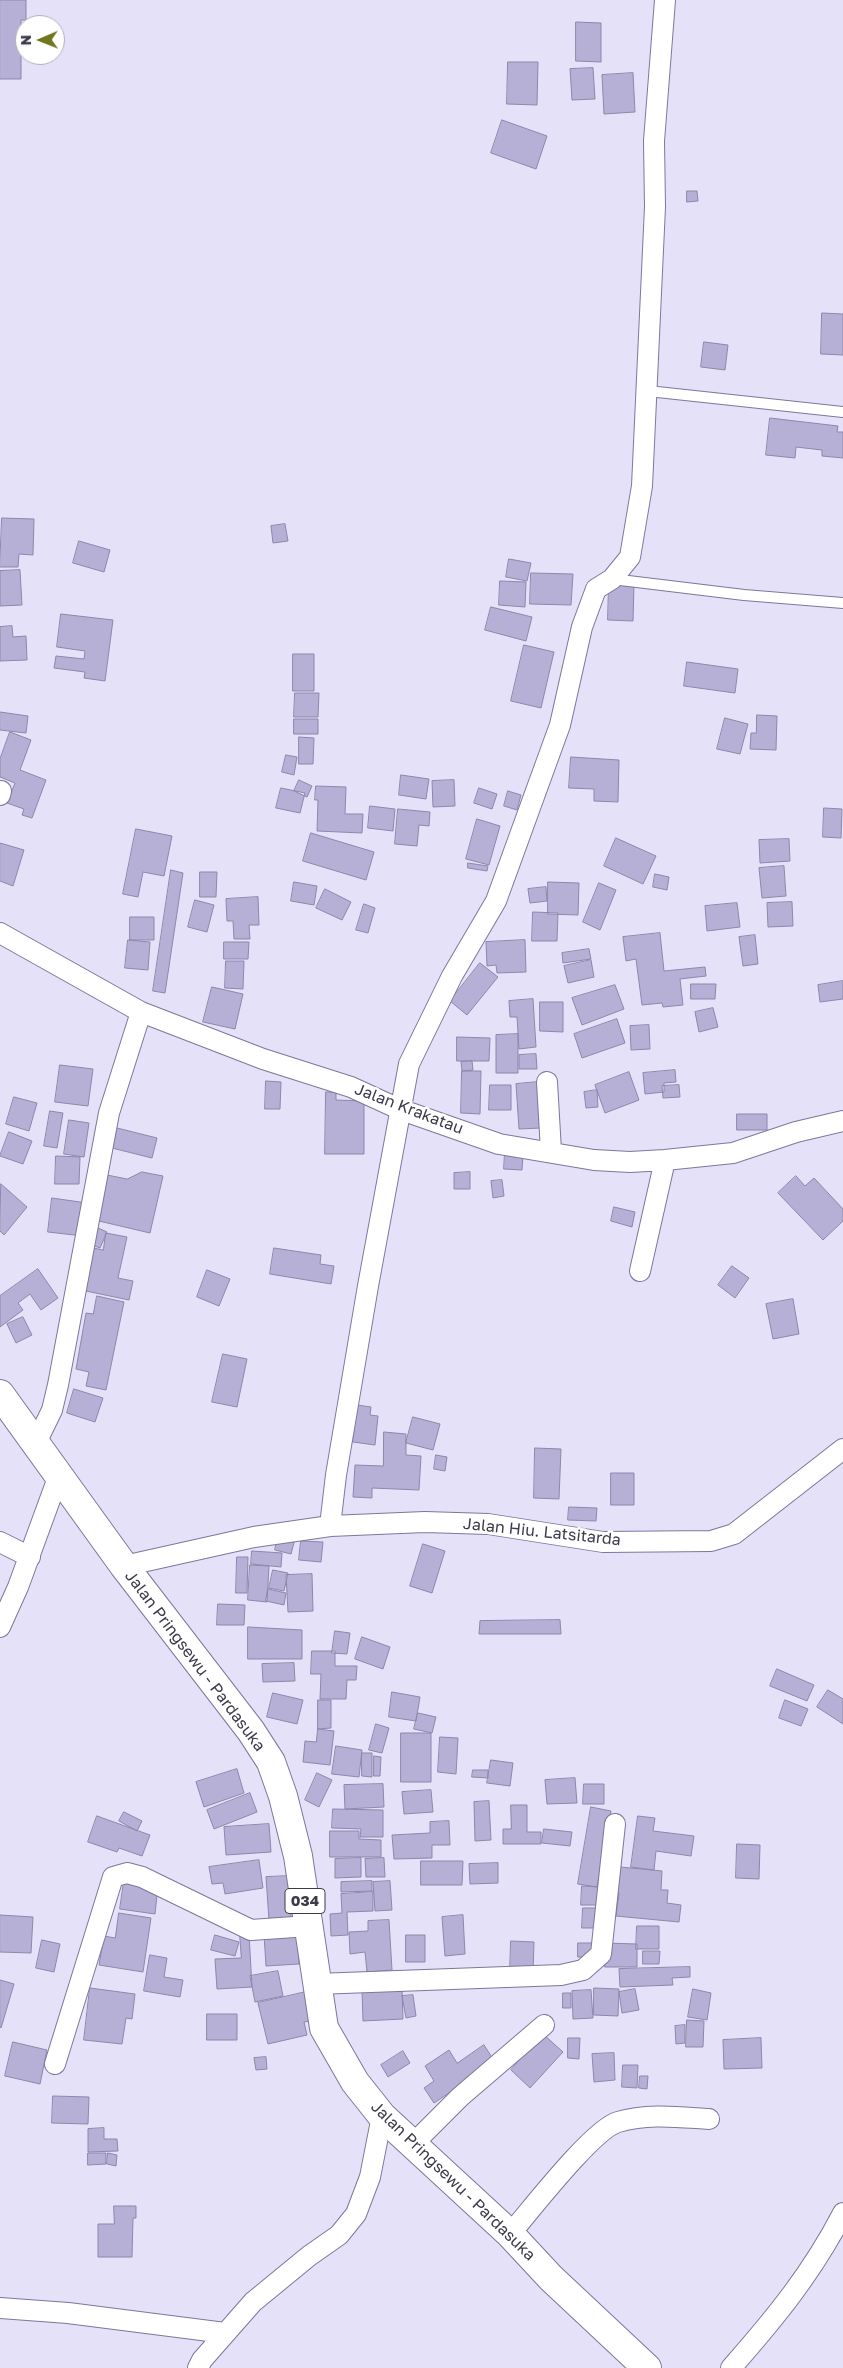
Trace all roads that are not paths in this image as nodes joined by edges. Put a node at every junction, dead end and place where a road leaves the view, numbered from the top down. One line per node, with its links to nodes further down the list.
1 (665, 0): 2 (street)
2 (648, 391): 3 (lane); 4 (street)
3 (843, 412)
4 (612, 579): 5 (lane); 9 (street)
5 (843, 603)
6 (0, 933): 7 (street, Jalan Krakatau)
7 (141, 1012): 9 (street, Jalan Krakatau); 15 (street)
8 (547, 1082): 11 (street)
9 (399, 1109): 11 (street, Jalan Krakatau); 18 (street)
10 (843, 1120): 12 (street, Jalan Krakatau)
11 (550, 1151): 12 (street, Jalan Krakatau)
12 (664, 1160): 13 (street)
13 (640, 1271)
14 (1, 1399): 15 (main road, Jalan Pringsewu - Pardasuka / 034)
15 (36, 1443): 17 (main road, Jalan Pringsewu - Pardasuka / 034)
16 (843, 1449): 18 (street, Jalan Hiu. Latsitarda)
17 (59, 1475): 20 (street); 21 (main road, Jalan Pringsewu - Pardasuka / 034)
18 (330, 1526): 21 (street, Jalan Hiu. Latsitarda)
19 (0, 1542): 20 (street)
20 (30, 1556): 22 (street)
21 (124, 1566): 24 (main road, Jalan Pringsewu - Pardasuka / 034)
22 (0, 1627)
23 (615, 1824): 25 (street)
24 (309, 1926): 25 (main road, Jalan Pringsewu - Pardasuka / 034); 27 (street)
25 (316, 1984): 28 (main road, Jalan Pringsewu - Pardasuka / 034)
26 (544, 2025): 30 (street)
27 (55, 2064)
28 (382, 2116): 30 (main road, Jalan Pringsewu - Pardasuka / 034); 34 (street)
29 (709, 2119): 32 (street)
30 (413, 2144): 32 (main road, Jalan Pringsewu - Pardasuka / 034)
31 (843, 2213): 37 (street)
32 (510, 2234): 36 (main road, Jalan Pringsewu - Pardasuka / 034)
33 (0, 2308): 34 (street)
34 (225, 2333): 35 (street)
35 (198, 2368)
36 (647, 2368)
37 (731, 2368)

